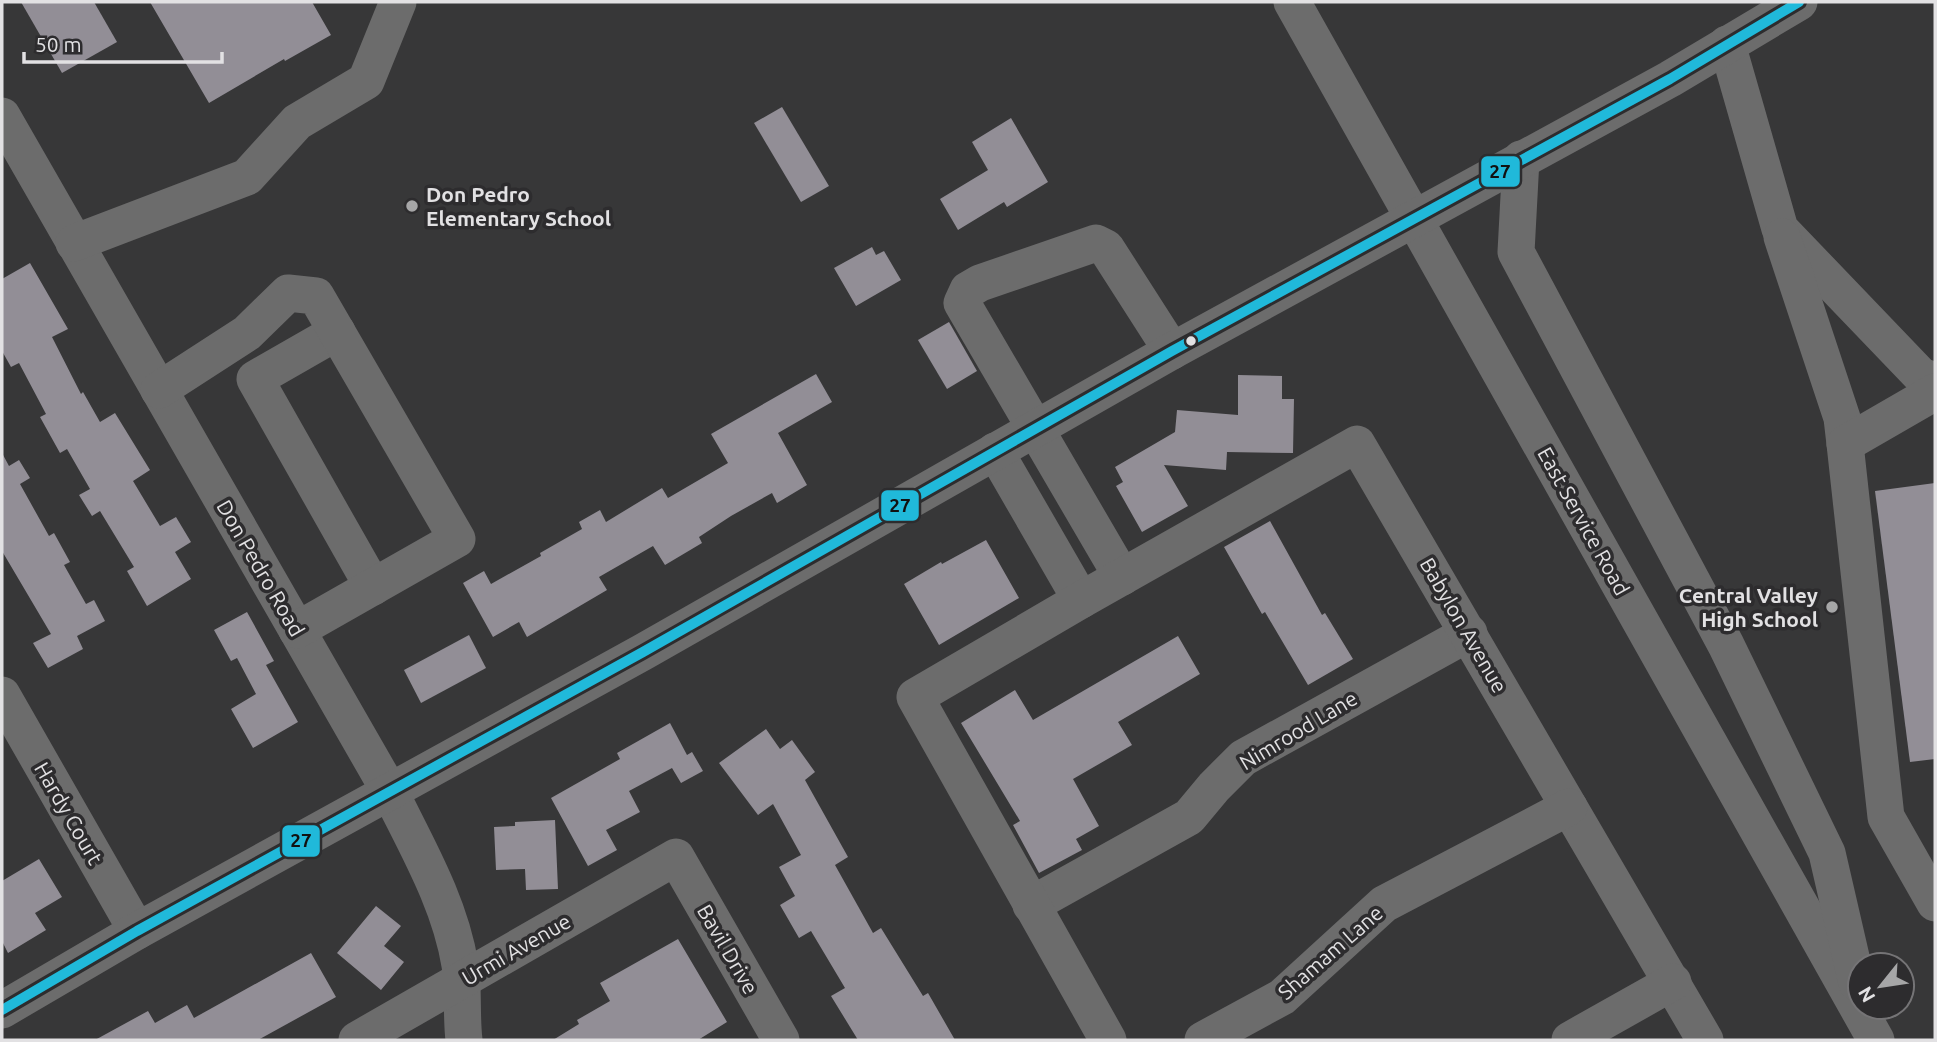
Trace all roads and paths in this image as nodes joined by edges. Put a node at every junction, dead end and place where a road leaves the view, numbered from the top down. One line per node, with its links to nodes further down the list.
1 (398, 2): 9 (street)
2 (1292, 2): 7 (street, East Service Road)
3 (1799, 2): 4 (street)
4 (1727, 44): 6 (street); 8 (street)
5 (2, 116): 9 (street, Don Pedro Road)
6 (1521, 159): 7 (street); 30 (street)
7 (1414, 219): 11 (street); 31 (street, East Service Road)
8 (1780, 229): 12 (street); 16 (street)
9 (74, 243): 13 (street, Don Pedro Road)
10 (337, 332): 13 (street); 19 (street); 19 (street)
11 (1172, 351): 15 (street); 15 (street)
12 (1935, 381)
13 (159, 390): 21 (street, Don Pedro Road)
14 (1935, 392): 16 (street)
15 (1036, 429): 17 (street); 18 (street)
16 (1845, 443): 27 (street)
17 (995, 451): 20 (street); 24 (street)
18 (1122, 577): 20 (street, Babylon Avenue); 22 (street, Babylon Avenue)
19 (373, 587): 21 (street)
20 (1081, 600): 28 (street, Babylon Avenue)
21 (297, 630): 24 (street, Don Pedro Road)
22 (1469, 633): 25 (street, Babylon Avenue); 28 (street, Nimrood Lane)
23 (2, 695): 29 (street, Hardy Court)
24 (390, 792): 29 (street); 32 (street, Don Pedro Road)
25 (1569, 807): 33 (street, Babylon Avenue); 39 (street, Shamam Lane)
26 (676, 857): 32 (street, Urmi Avenue); 37 (street, Bavil Drive)
27 (1935, 904)
28 (1031, 905): 38 (street, Babylon Avenue)
29 (137, 931): 34 (street)
30 (1851, 951)
31 (1846, 979)
32 (461, 981): 35 (street, Urmi Avenue); 36 (street, Don Pedro Road)
33 (1673, 982): 40 (street); 41 (street, Babylon Avenue)
34 (2, 1010)
35 (357, 1040)
36 (464, 1040)
37 (781, 1040)
38 (1108, 1040)
39 (1203, 1040)
40 (1570, 1040)
41 (1705, 1040)

